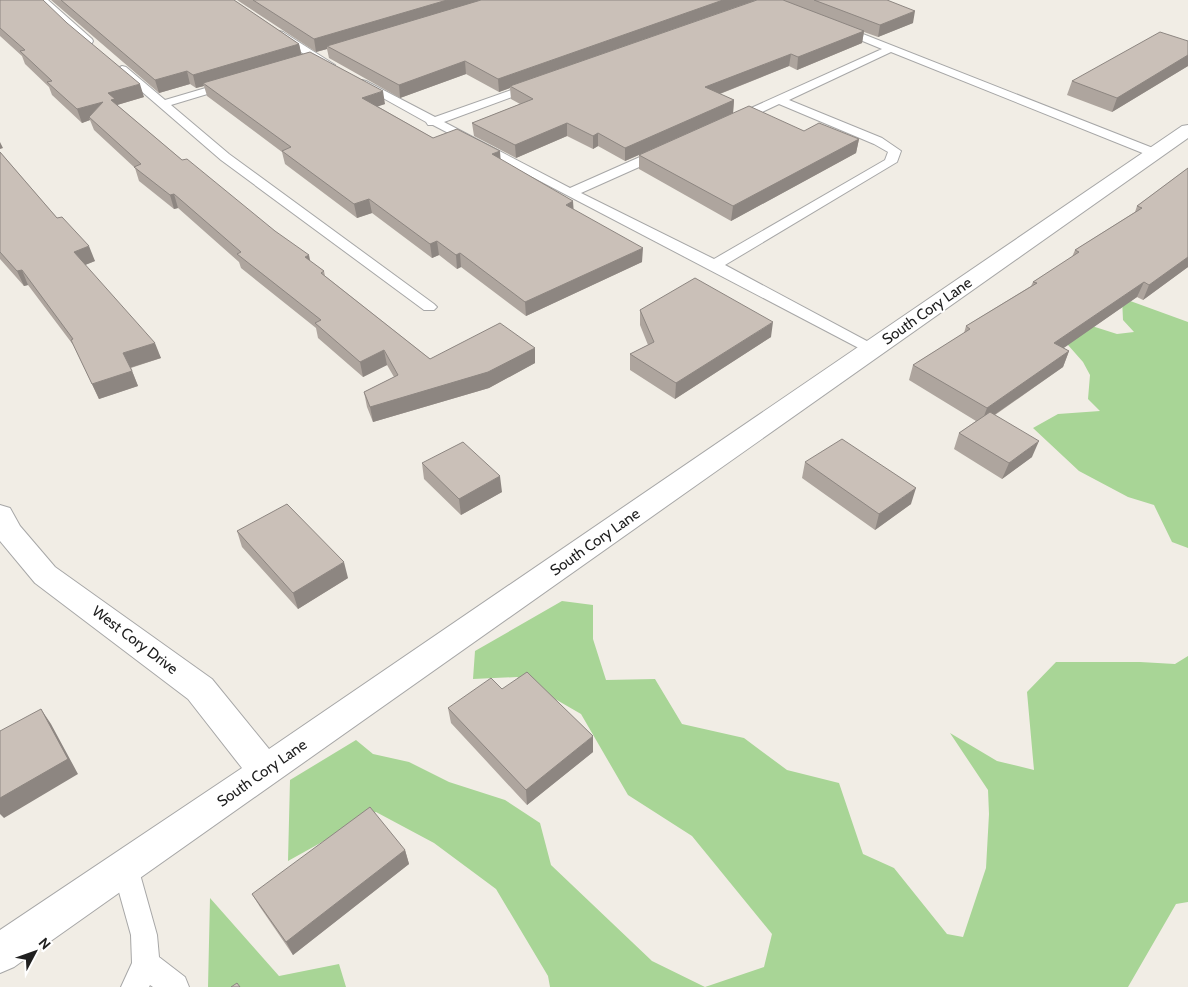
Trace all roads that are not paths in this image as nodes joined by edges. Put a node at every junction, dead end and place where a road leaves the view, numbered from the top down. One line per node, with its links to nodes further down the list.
1 (42, 0): 5 (lane)
2 (831, 25): 4 (lane)
3 (267, 26): 7 (lane)
4 (892, 48): 11 (lane); 17 (lane)
5 (99, 50)
6 (334, 52): 7 (lane)
7 (311, 59): 13 (lane)
8 (113, 62): 12 (lane)
9 (239, 81): 12 (lane)
10 (545, 82): 13 (lane)
11 (780, 100): 14 (lane); 19 (lane)
12 (163, 104): 20 (lane)
13 (432, 122): 18 (lane)
14 (725, 124)
15 (1188, 130): 17 (street, South Cory Lane)
16 (670, 149): 18 (lane)
17 (1154, 153): 21 (street, South Cory Lane)
18 (570, 193): 19 (lane)
19 (714, 265): 21 (lane)
20 (429, 307)
21 (872, 350): 23 (street, South Cory Lane)
22 (0, 515): 23 (street, West Cory Drive)
23 (266, 771): 24 (street, South Cory Lane)
24 (125, 867): 25 (street, South Cory Lane); 26 (lane)
25 (0, 953)
26 (141, 975): 27 (lane)
27 (175, 987)

